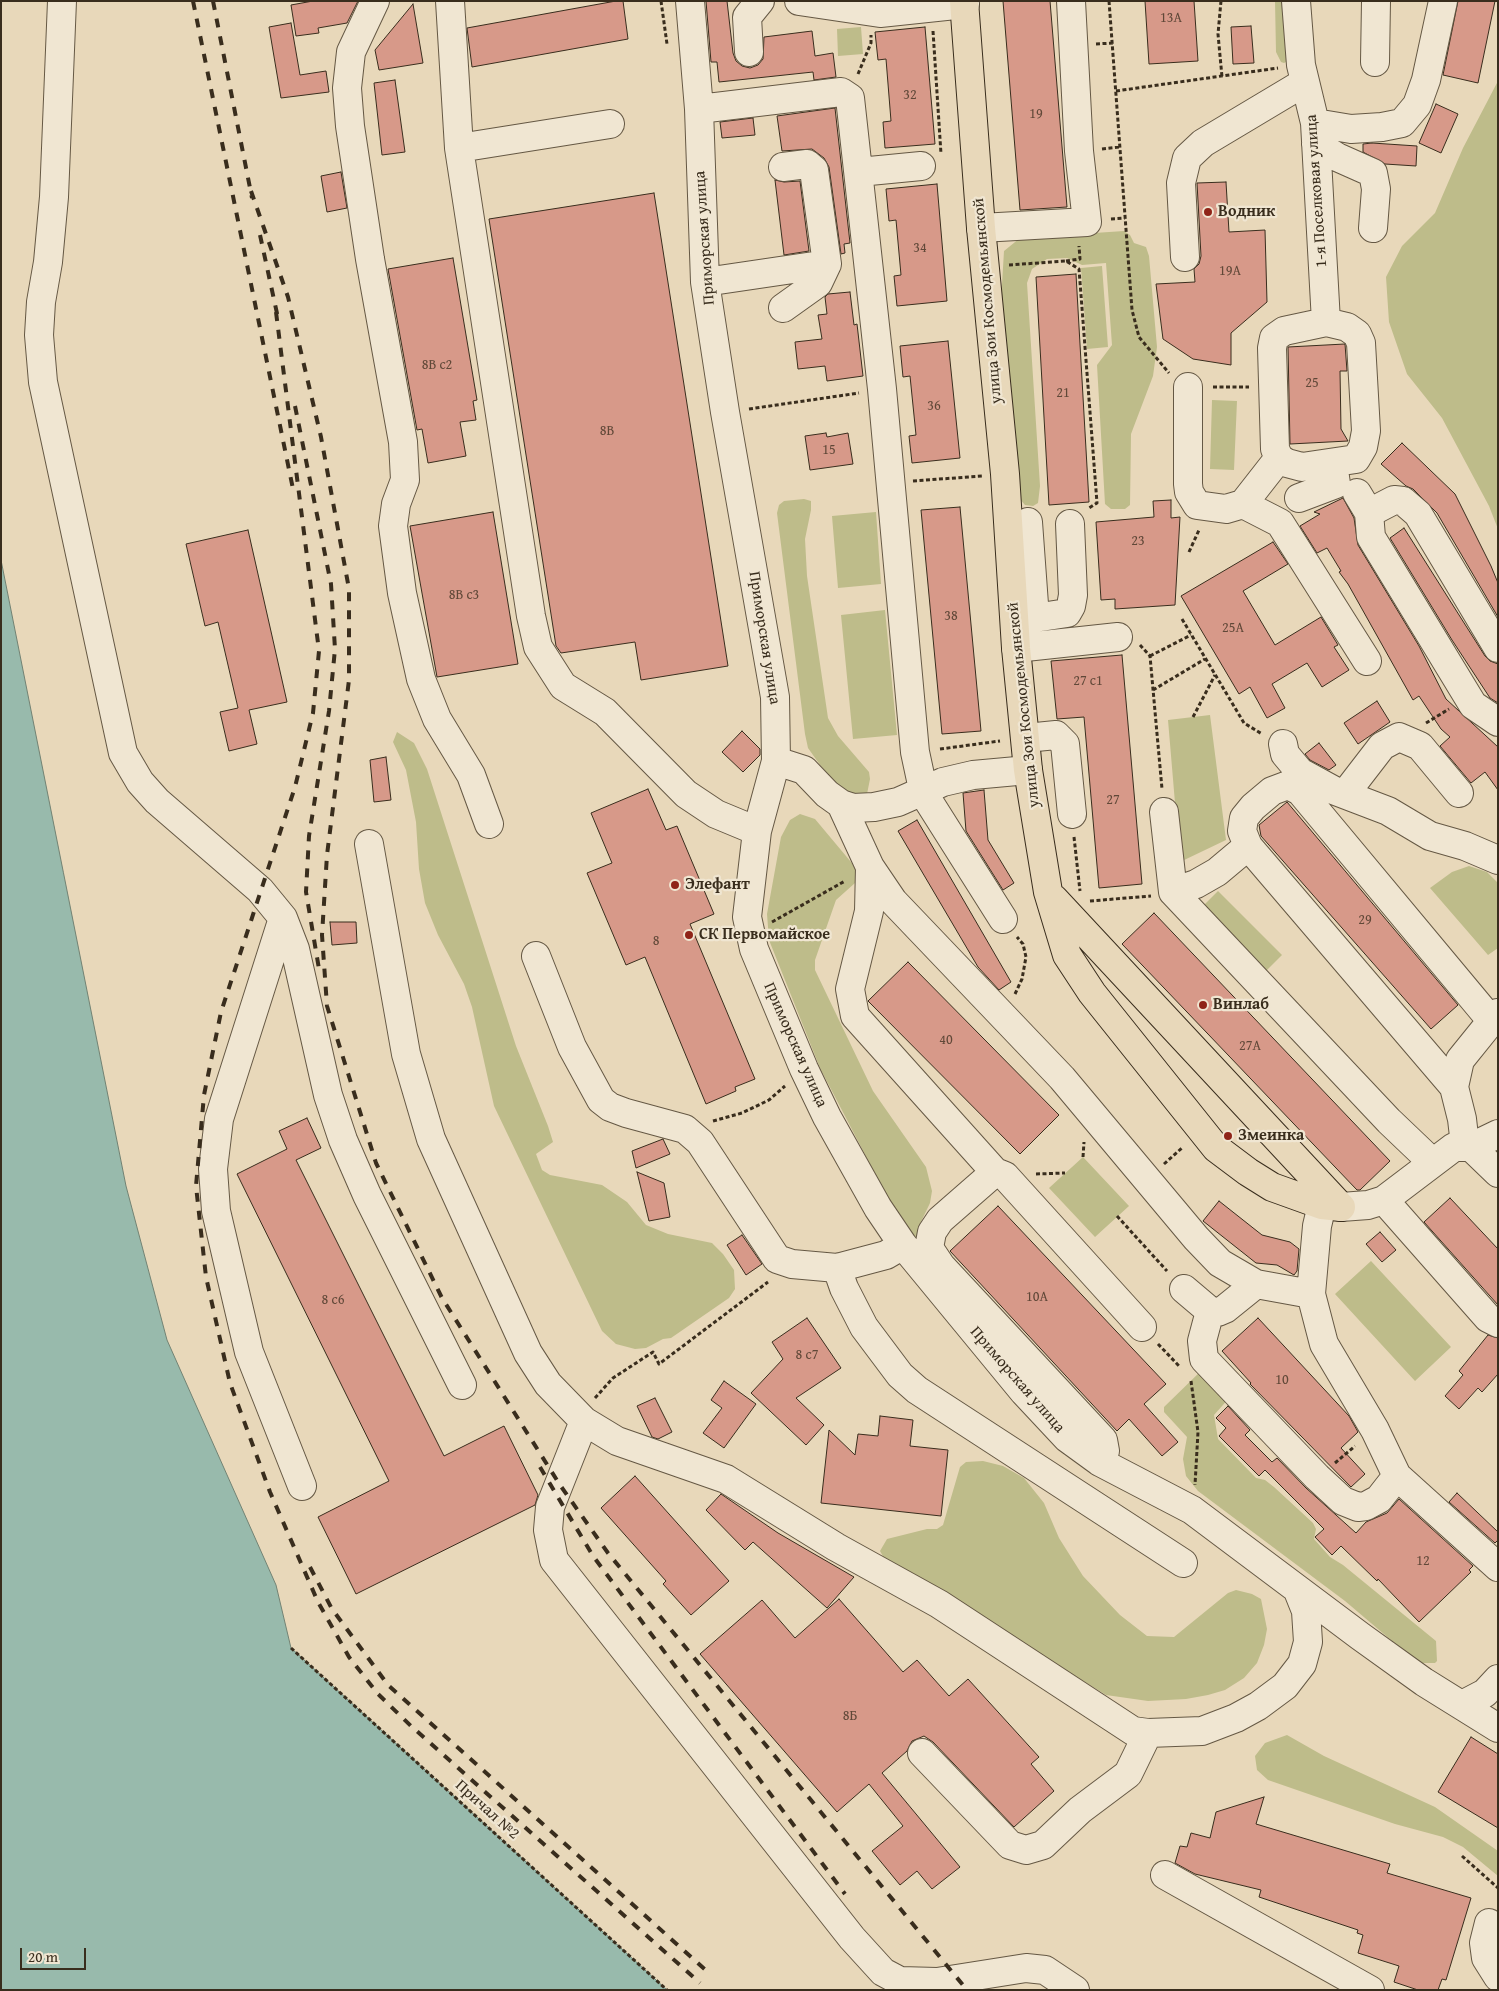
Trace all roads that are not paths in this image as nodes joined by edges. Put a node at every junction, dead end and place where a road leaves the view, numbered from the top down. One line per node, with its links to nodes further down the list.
1 (62, 1): 61 (street)
2 (375, 1): 53 (street)
3 (450, 1): 19 (street)
4 (690, 1): 16 (street, Приморская улица)
5 (760, 1): 13 (street)
6 (799, 1): 12 (street)
7 (1071, 1): 23 (street)
8 (1296, 1): 15 (street, 1-я Поселковая улица)
9 (1376, 1): 14 (street)
10 (1443, 1): 18 (street)
11 (964, 3): 12 (street); 23 (main road, улица Зои Космодемьянской)
12 (865, 8)
13 (749, 52)
14 (1375, 62)
15 (1303, 74): 18 (street, 1-я Поселковая улица); 25 (street)
16 (698, 109): 22 (street); 27 (street, Приморская улица)
17 (610, 124): 19 (street)
18 (1315, 133): 24 (street); 29 (street, 1-я Поселковая улица)
19 (459, 148): 54 (street)
20 (921, 166): 22 (street)
21 (783, 167): 26 (street)
22 (859, 172): 47 (street)
23 (981, 228): 37 (main road, улица Зои Космодемьянской)
24 (1373, 228)
25 (1185, 257)
26 (827, 264): 27 (street); 28 (street)
27 (705, 282): 45 (street, Приморская улица)
28 (783, 308)
29 (1326, 322): 31 (street); 32 (street)
30 (1188, 386): 34 (street)
31 (1279, 458): 32 (street); 34 (street)
32 (1333, 463): 33 (street)
33 (1299, 498)
34 (1242, 504): 41 (street)
35 (1079, 516): 37 (street)
36 (1028, 522): 37 (street)
37 (1025, 619): 39 (main road, улица Зои Космодемьянской)
38 (1118, 638): 39 (street)
39 (1016, 648): 43 (main road, улица Зои Космодемьянской)
40 (1498, 648): 42 (street)
41 (1367, 661)
42 (1498, 722)
43 (1026, 738): 46 (main road, улица Зои Космодемьянской); 52 (street)
44 (1283, 744): 49 (street)
45 (776, 761): 50 (street); 54 (street, Приморская улица)
46 (1028, 770): 47 (street); 59 (main road, улица Зои Космодемьянской)
47 (923, 791): 50 (street); 62 (street)
48 (1459, 793): 49 (street)
49 (1345, 794): 57 (street)
50 (841, 804): 58 (street)
51 (1164, 812): 60 (street)
52 (1072, 814)
53 (489, 824)
54 (757, 831): 73 (street, Приморская улица)
55 (369, 844): 82 (street)
56 (1248, 846): 60 (street); 64 (street); 65 (street)
57 (1498, 860)
58 (870, 867): 69 (street); 75 (street)
59 (1048, 892): 72 (main road); 72 (main road, улица Зои Космодемьянской)
60 (1173, 892): 68 (street)
61 (283, 918): 81 (street); 85 (street)
62 (1003, 918)
63 (536, 956): 74 (street)
64 (1494, 1016): 65 (street)
65 (1454, 1087): 67 (street)
66 (1498, 1134): 67 (street, улица Зои Космодемьянской)
67 (1468, 1146): 68 (street, улица Зои Космодемьянской); 70 (street)
68 (1432, 1162): 71 (street, улица Зои Космодемьянской)
69 (995, 1172): 80 (street); 83 (street)
70 (1498, 1173)
71 (1384, 1200): 72 (street, улица Зои Космодемьянской); 79 (street)
72 (1331, 1206): 77 (street)
73 (903, 1245): 74 (street); 83 (street, Приморская улица)
74 (837, 1268): 86 (street)
75 (1256, 1284): 77 (street); 78 (street)
76 (1184, 1290): 78 (street)
77 (1311, 1294): 84 (street)
78 (1210, 1311): 84 (street)
79 (1498, 1323)
80 (1142, 1327)
81 (462, 1385)
82 (584, 1421): 92 (street); 97 (street)
83 (1100, 1462): 88 (street, Приморская улица)
84 (1397, 1476): 87 (street)
85 (302, 1486)
86 (1183, 1562)
87 (1498, 1567)
88 (1298, 1591): 90 (street, Приморская улица); 92 (street)
89 (1498, 1679): 90 (street)
90 (1462, 1705): 91 (street, Приморская улица)
91 (1498, 1728)
92 (1148, 1733): 93 (street)
93 (922, 1753)
94 (1165, 1875): 98 (street)
95 (1489, 1923): 96 (street)
96 (1498, 1977)
97 (1075, 1990)
98 (1370, 1990)

